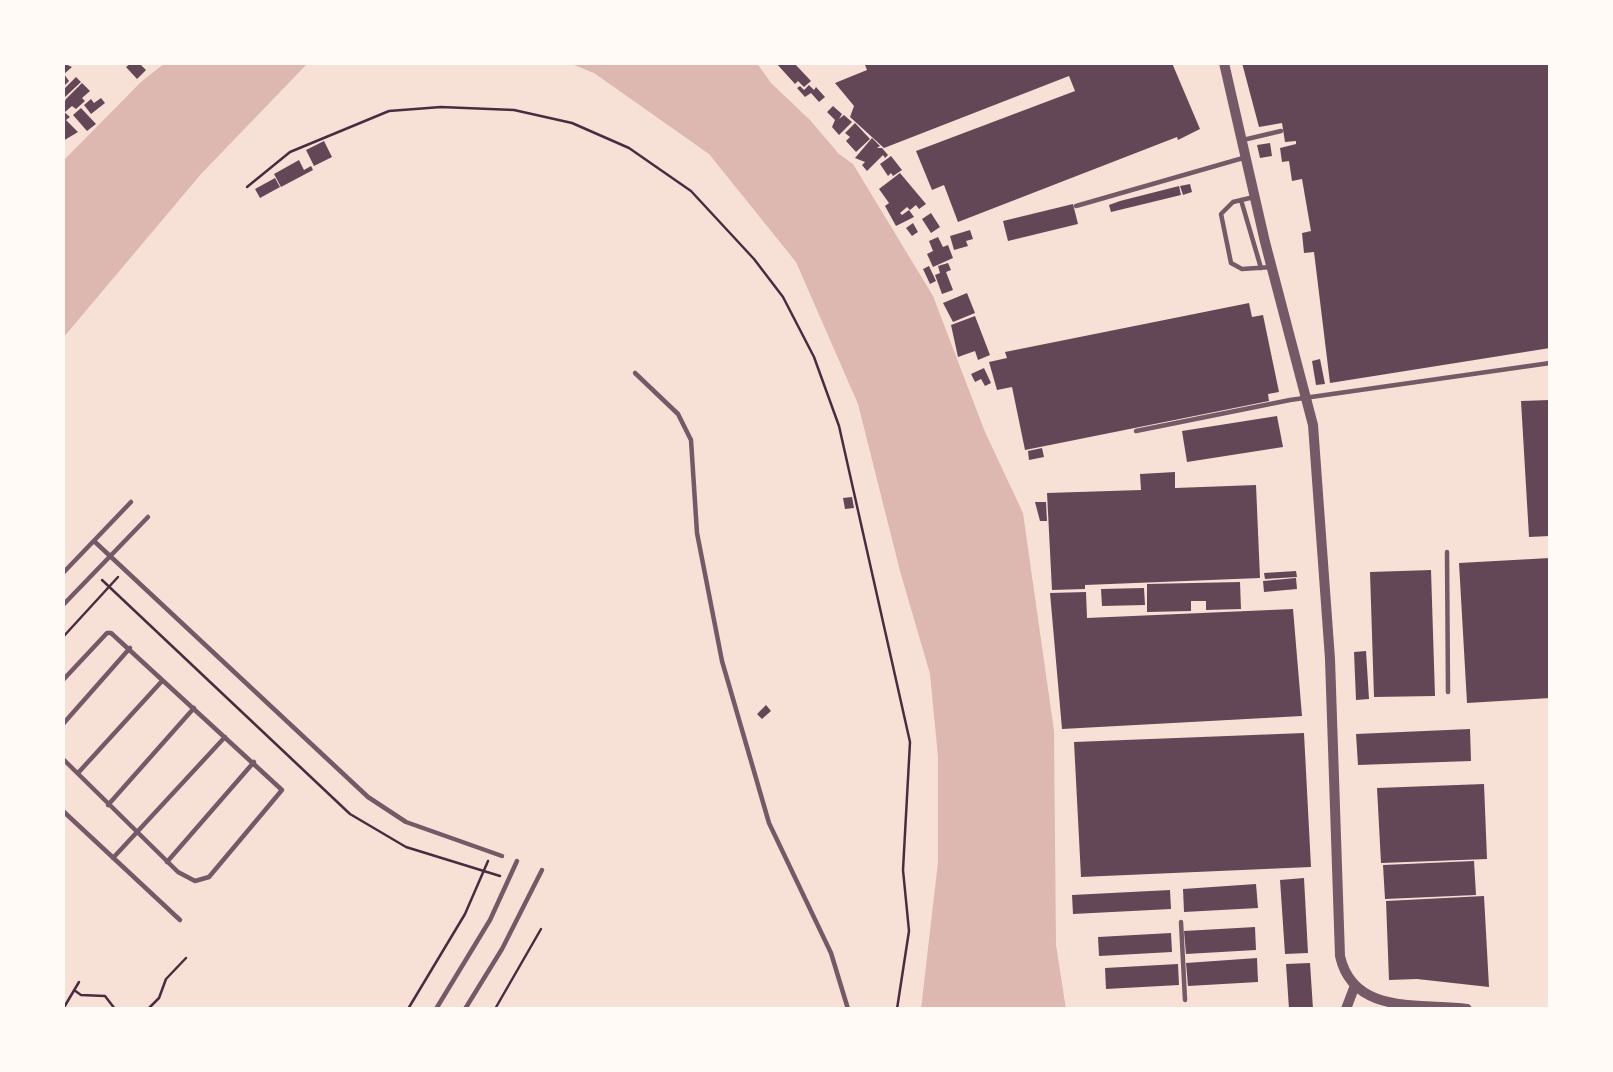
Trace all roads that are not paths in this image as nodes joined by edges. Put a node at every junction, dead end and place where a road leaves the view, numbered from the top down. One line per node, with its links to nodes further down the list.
1 (1224, 63): 3 (street)
2 (1281, 131): 3 (lane)
3 (1242, 140): 4 (street)
4 (1246, 158): 5 (street); 7 (lane)
5 (1255, 197): 6 (lane); 8 (street)
6 (1241, 200): 8 (lane); 8 (lane)
7 (1076, 206)
8 (1266, 268): 11 (street)
9 (1550, 363): 11 (lane)
10 (635, 373): 45 (lane)
11 (1307, 397): 12 (lane); 40 (street)
12 (1136, 432)
13 (131, 502): 15 (lane)
14 (148, 517): 17 (lane)
15 (94, 541): 17 (lane); 18 (lane)
16 (1447, 552): 23 (lane)
17 (110, 556): 19 (lane); 33 (lane)
18 (63, 573)
19 (63, 605)
20 (130, 648): 21 (lane); 22 (lane); 25 (lane)
21 (63, 680)
22 (162, 681): 24 (lane); 29 (lane)
23 (1448, 692)
24 (194, 708): 26 (lane); 30 (lane)
25 (63, 724)
26 (225, 737): 28 (lane); 32 (lane)
27 (63, 759): 29 (lane)
28 (254, 762): 36 (lane); 36 (lane)
29 (78, 773): 30 (lane)
30 (108, 804): 32 (lane)
31 (63, 811): 34 (lane)
32 (138, 833): 34 (lane); 36 (lane)
33 (502, 856)
34 (113, 858): 38 (lane)
35 (517, 861): 43 (lane)
36 (167, 862)
37 (542, 870): 44 (lane)
38 (180, 920)
39 (1181, 922): 41 (lane)
40 (1354, 988): 42 (street); 46 (street)
41 (1185, 1000)
42 (1447, 1008): 47 (street)
43 (436, 1009)
44 (465, 1009)
45 (848, 1009)
46 (1346, 1009)
47 (1467, 1009)

